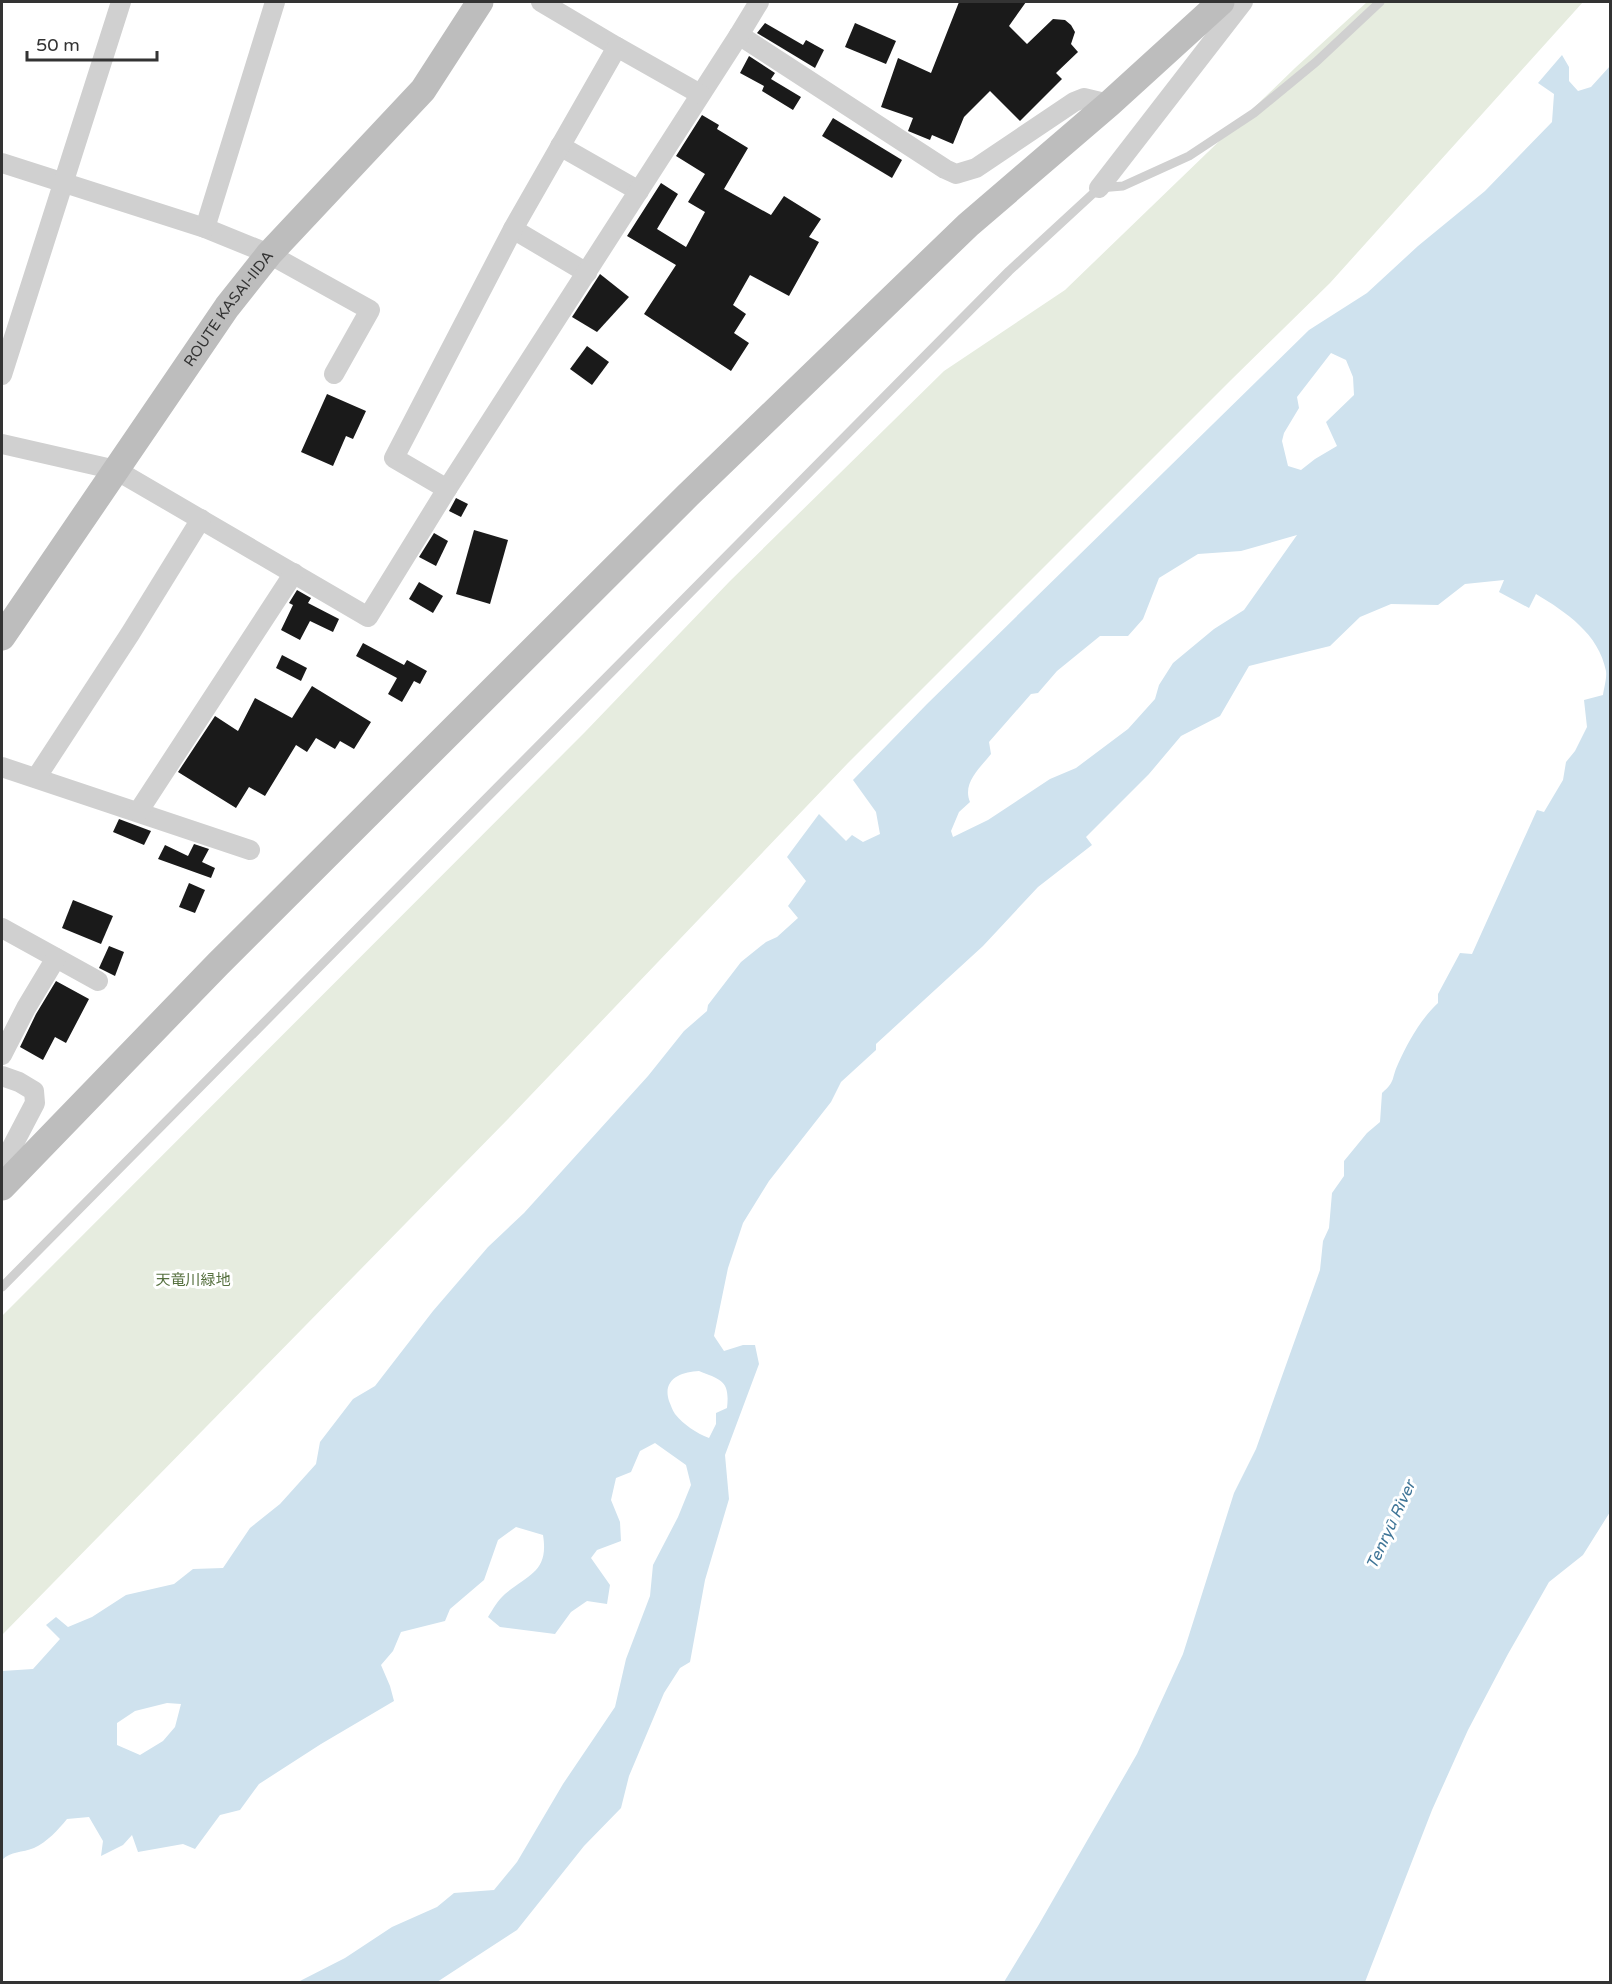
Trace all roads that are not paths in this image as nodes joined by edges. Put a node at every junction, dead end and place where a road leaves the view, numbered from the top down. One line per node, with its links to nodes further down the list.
1 (121, 2): 15 (street)
2 (275, 2): 18 (street)
3 (480, 2): 20 (street, ROUTE KASAI-IIDA)
4 (541, 2): 10 (street)
5 (759, 2): 9 (street)
6 (1221, 2): 12 (street)
7 (1243, 2): 16 (street)
8 (1380, 2): 16 (lane)
9 (739, 35): 11 (street); 12 (street)
10 (617, 47): 11 (street); 13 (street)
11 (700, 94): 17 (street)
12 (1109, 104): 40 (street)
13 (560, 146): 17 (street); 19 (street)
14 (2, 163): 15 (street)
15 (62, 182): 18 (street); 23 (street)
16 (1099, 189): 41 (lane)
17 (639, 191): 21 (street)
18 (205, 228): 20 (street)
19 (513, 229): 21 (street); 26 (street)
20 (269, 254): 22 (street); 25 (street, ROUTE KASAI-IIDA)
21 (587, 273): 26 (street)
22 (334, 374)
23 (2, 375)
24 (2, 444): 25 (street)
25 (116, 470): 27 (street); 29 (street, ROUTE KASAI-IIDA)
26 (447, 489): 28 (street)
27 (201, 519): 28 (street); 31 (street)
28 (294, 573): 32 (street)
29 (2, 637)
30 (2, 767): 31 (street)
31 (36, 778): 32 (street)
32 (138, 812): 33 (street)
33 (250, 850)
34 (2, 928): 35 (street)
35 (56, 958): 36 (street); 37 (street)
36 (98, 981)
37 (2, 1054)
38 (2, 1076): 39 (street)
39 (2, 1166)
40 (2, 1187)
41 (2, 1287)

